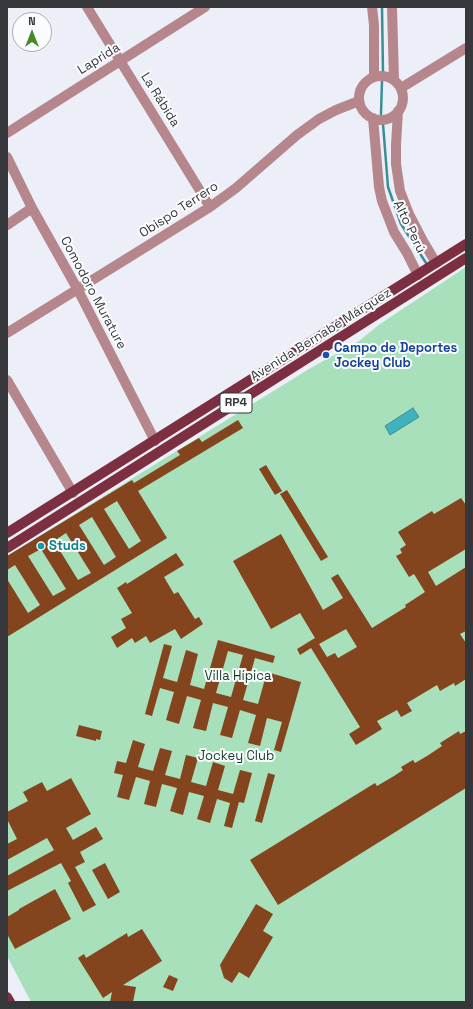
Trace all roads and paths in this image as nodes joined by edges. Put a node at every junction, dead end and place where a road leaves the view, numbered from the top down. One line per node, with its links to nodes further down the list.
1 (87, 7): 6 (street, La Rábida)
2 (205, 7): 6 (street, Laprida)
3 (372, 7): 7 (street)
4 (392, 7): 8 (street)
5 (466, 48): 8 (street)
6 (120, 61): 12 (street, Laprida); 14 (street, La Rábida)
7 (374, 77): 8 (street); 9 (street)
8 (397, 84): 10 (street)
9 (359, 101): 11 (street); 14 (street, Obispo Terrero)
10 (398, 111): 11 (street); 19 (street, Alto Perú)
11 (374, 118): 20 (street, Alto Perú)
12 (7, 133)
13 (7, 157): 15 (street, Comodoro Murature)
14 (210, 207): 21 (street, Obispo Terrero)
15 (32, 208): 16 (street); 21 (street, Comodoro Murature)
16 (7, 225)
17 (466, 244): 19 (main road, Avenida Bernabé Márquez / RP4)
18 (466, 258): 27 (main road, Avenida Bernabé Márquez / RP4)
19 (436, 263): 20 (main road, Avenida Bernabé Márquez / RP4)
20 (418, 275): 24 (main road, Avenida Bernabé Márquez / RP4)
21 (78, 290): 22 (street, Obispo Terrero); 24 (street, Comodoro Murature)
22 (7, 333)
23 (7, 380): 25 (street)
24 (155, 441): 25 (main road, Avenida Bernabé Márquez / RP4)
25 (73, 492): 26 (main road, Avenida Bernabé Márquez / RP4)
26 (7, 533)
27 (7, 548)
28 (7, 997): 29 (main road)
29 (10, 1002)

